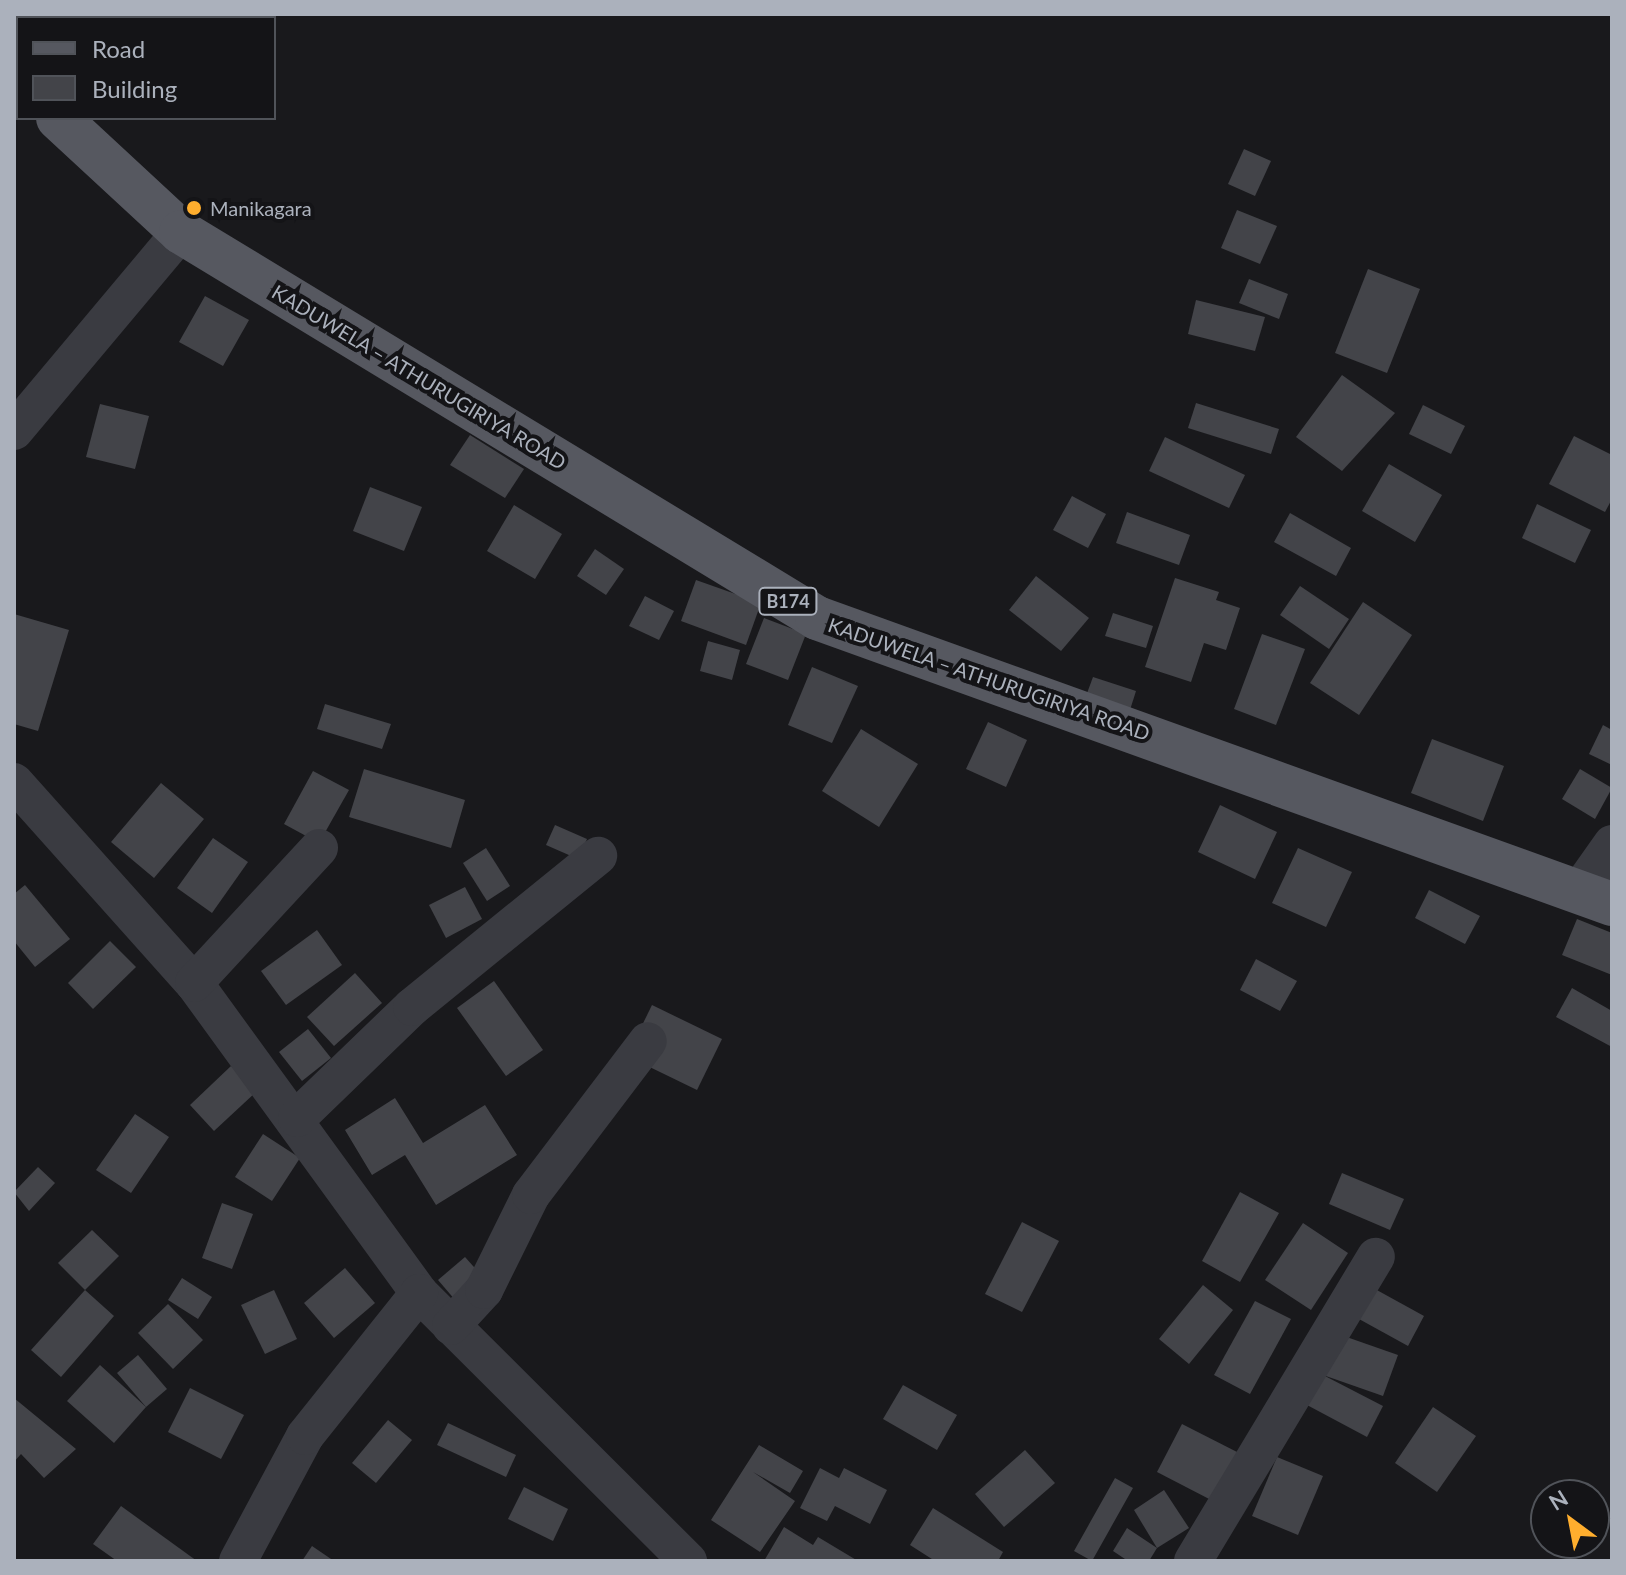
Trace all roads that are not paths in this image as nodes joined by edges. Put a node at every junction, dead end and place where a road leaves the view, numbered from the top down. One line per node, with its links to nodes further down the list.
1 (60, 120): 2 (main road, KADUWELA – ATHURUGIRIYA ROAD / B174)
2 (181, 232): 3 (street); 8 (main road, KADUWELA – ATHURUGIRIYA ROAD / B174)
3 (14, 431)
4 (14, 782): 9 (street)
5 (1612, 844): 8 (street)
6 (319, 848): 9 (street)
7 (598, 856): 11 (street)
8 (1596, 896)
9 (194, 983): 11 (street)
10 (648, 1041): 14 (street)
11 (297, 1118): 13 (street)
12 (1376, 1257): 17 (street)
13 (419, 1293): 14 (street); 15 (street)
14 (451, 1326): 16 (street)
15 (238, 1561)
16 (688, 1561)
17 (1193, 1561)

